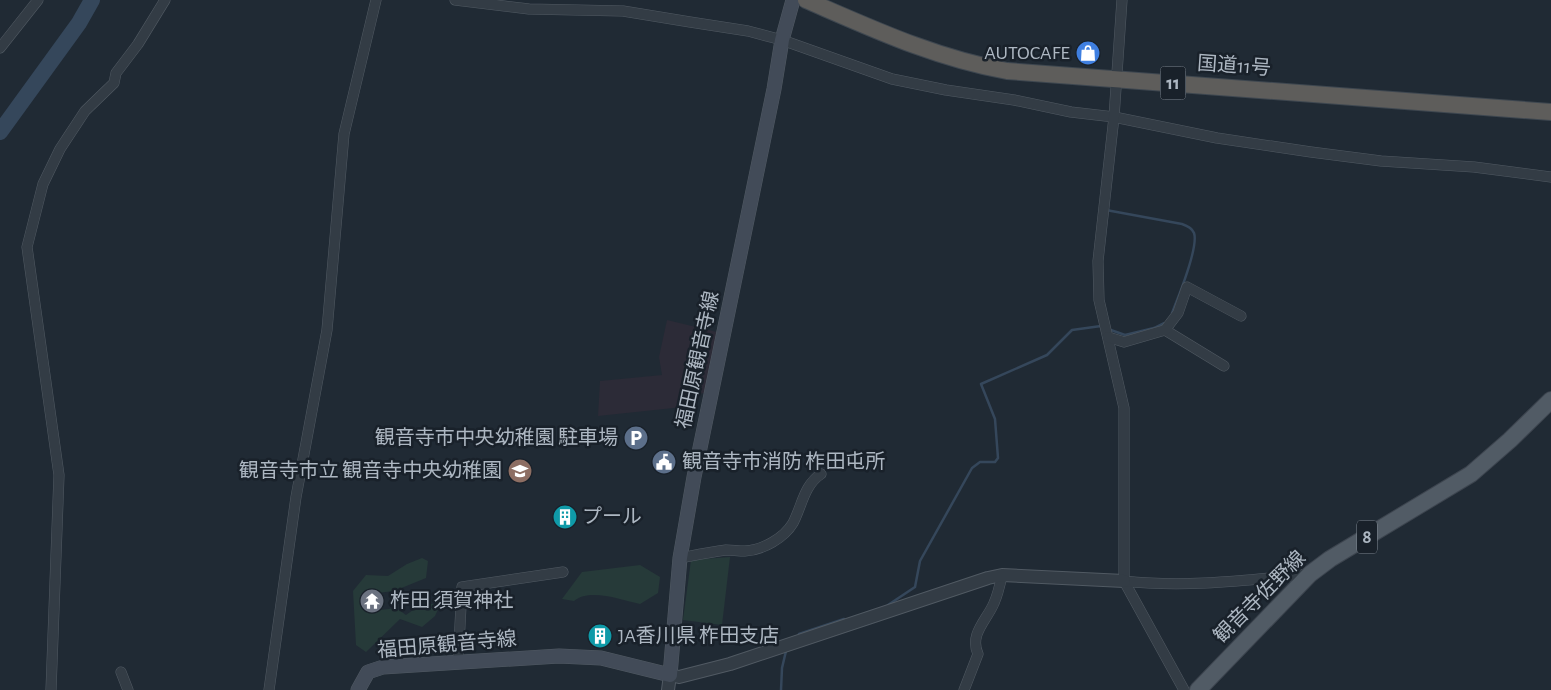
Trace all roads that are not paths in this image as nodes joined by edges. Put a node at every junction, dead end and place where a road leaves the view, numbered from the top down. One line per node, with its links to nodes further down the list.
1 (38, 0): 9 (street)
2 (165, 0): 28 (street)
3 (376, 0): 30 (street)
4 (455, 0): 8 (street)
5 (793, 0): 8 (main road, 福田原観音寺線)
6 (806, 0): 10 (highway, 国道11号 / 11)
7 (1122, 0): 10 (street)
8 (782, 40): 12 (street); 20 (main road, 福田原観音寺線)
9 (0, 48)
10 (1118, 79): 11 (highway, 国道11号 / 11); 12 (street)
11 (1551, 112)
12 (1114, 117): 13 (street); 16 (street)
13 (1551, 177)
14 (1241, 316): 15 (street)
15 (1165, 330): 16 (street); 17 (street)
16 (1108, 337): 24 (street)
17 (1224, 366)
18 (1551, 400): 22 (main road, 観音寺佐野線 / 8)
19 (821, 474): 20 (street)
20 (680, 558): 27 (main road, 福田原観音寺線)
21 (563, 572): 25 (street)
22 (1310, 574): 24 (street); 35 (main road, 観音寺佐野線 / 8)
23 (1002, 575): 24 (street); 27 (street); 33 (street)
24 (1124, 581): 34 (street)
25 (458, 663): 27 (main road, 福田原観音寺線); 31 (main road, 福田原観音寺線)
26 (121, 672): 29 (street)
27 (670, 676): 32 (street)
28 (51, 690)
29 (128, 690)
30 (269, 690)
31 (358, 690)
32 (668, 690)
33 (964, 690)
34 (1184, 690)
35 (1198, 690)

